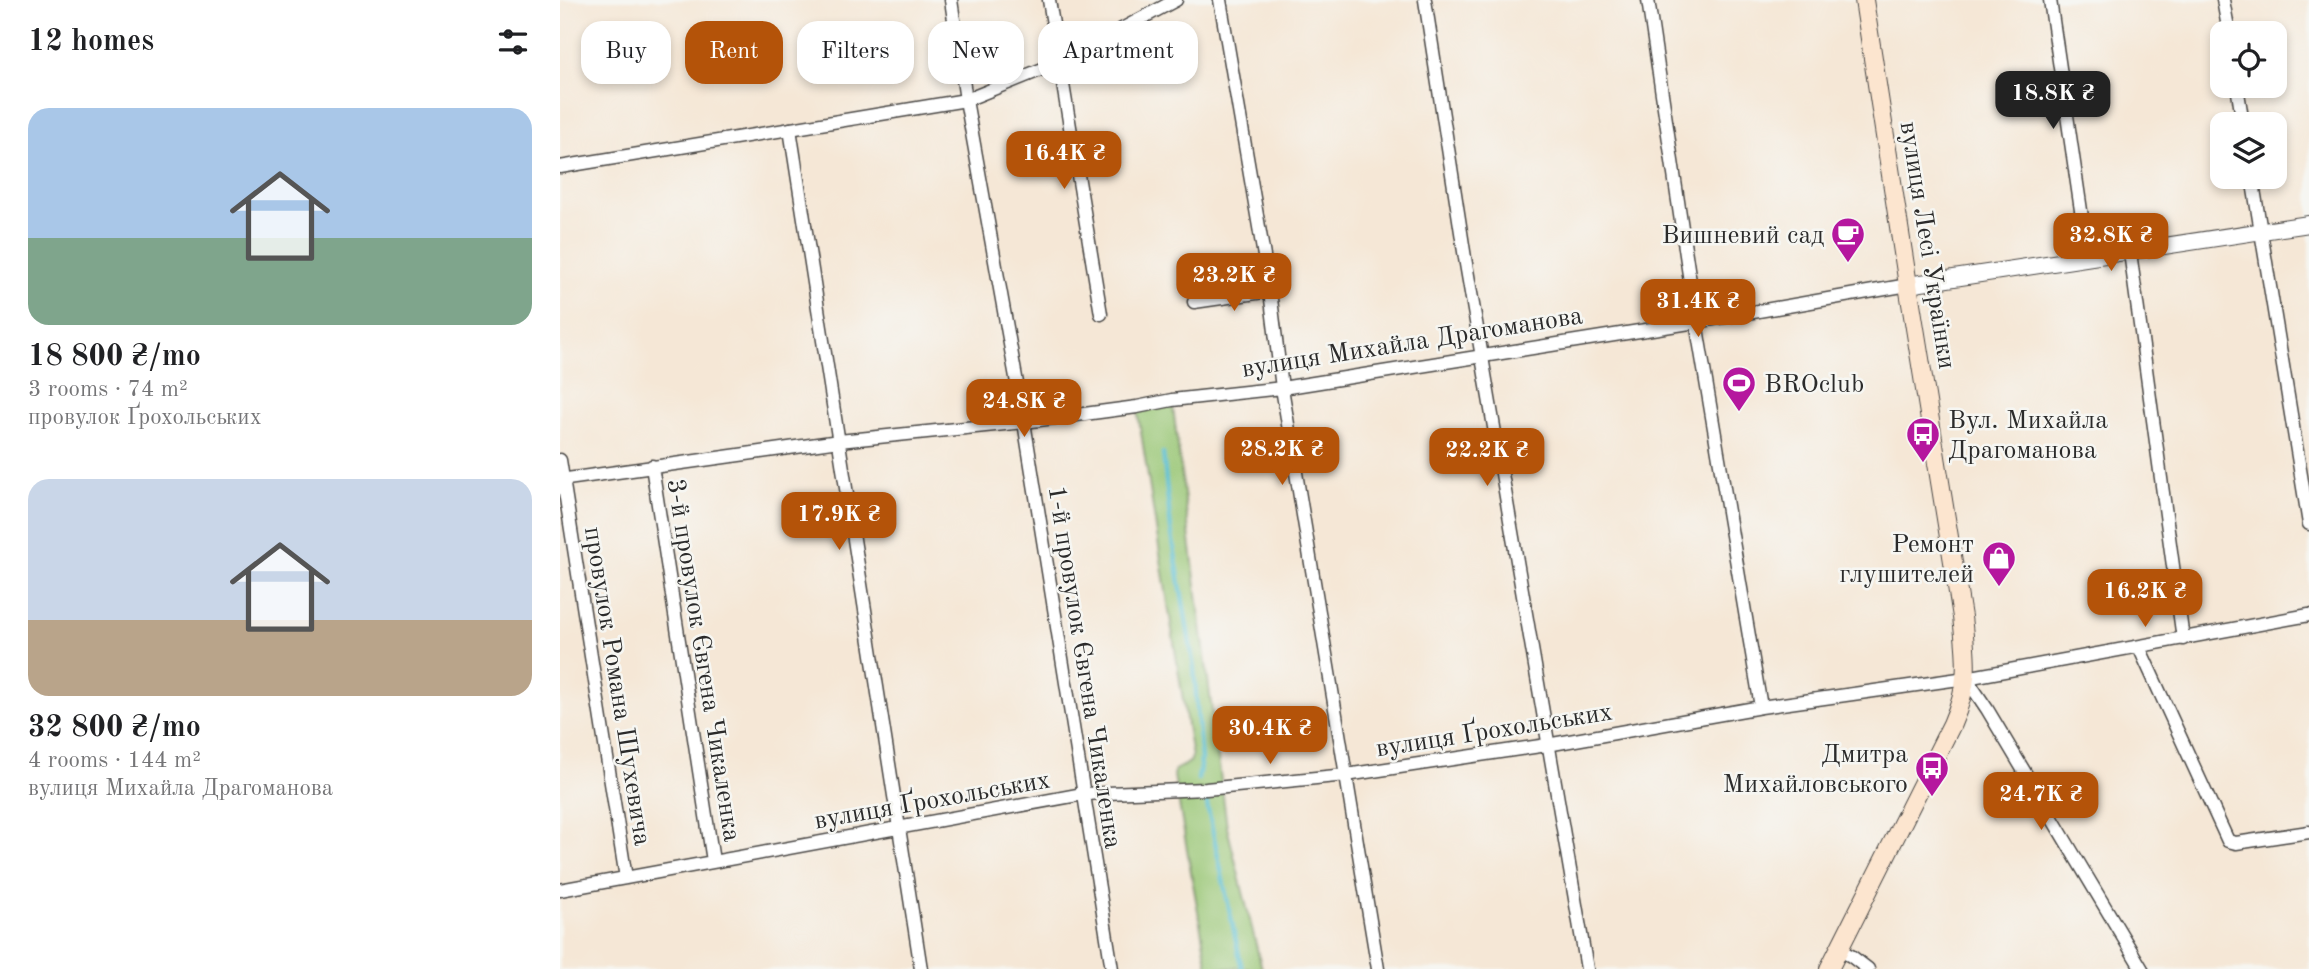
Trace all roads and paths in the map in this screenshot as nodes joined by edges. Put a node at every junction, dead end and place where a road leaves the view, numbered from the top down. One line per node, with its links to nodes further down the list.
1 (951, 0): 15 (street, 1-й провулок Євгена Чикаленка)
2 (1049, 0): 10 (street)
3 (1175, 0): 11 (street)
4 (1220, 0): 24 (street)
5 (1425, 0): 28 (street)
6 (1648, 0): 27 (street)
7 (1864, 0): 23 (main road, вулиця Лесі Українки)
8 (2050, 0): 22 (street)
9 (2223, 0): 12 (street)
10 (1053, 21)
11 (1136, 21)
12 (2227, 21)
13 (1038, 71): 15 (street)
14 (1064, 84): 26 (street)
15 (966, 100): 16 (street); 30 (street, 1-й провулок Євгена Чикаленка)
16 (790, 129): 17 (street); 31 (street)
17 (560, 167)
18 (2254, 189): 20 (street)
19 (2309, 224): 20 (street, вулиця Михайла Драгоманова)
20 (2261, 232): 21 (street, вулиця Михайла Драгоманова); 35 (street)
21 (2130, 251): 22 (street, вулиця Михайла Драгоманова); 37 (street)
22 (2088, 258): 23 (street, вулиця Михайла Драгоманова)
23 (1908, 285): 27 (street, вулиця Михайла Драгоманова); 39 (main road, вулиця Лесі Українки)
24 (1270, 291): 25 (street); 29 (street)
25 (1194, 302)
26 (1101, 314)
27 (1696, 322): 28 (street, вулиця Михайла Драгоманова); 40 (street)
28 (1482, 357): 29 (street, вулиця Михайла Драгоманова); 41 (street)
29 (1282, 388): 30 (street, вулиця Михайла Драгоманова); 42 (street)
30 (1024, 422): 31 (street, вулиця Михайла Драгоманова); 43 (street, 1-й провулок Євгена Чикаленка)
31 (839, 441): 33 (street, вулиця Михайла Драгоманова); 44 (street)
32 (560, 460): 34 (street, провулок Романа Шухевича)
33 (652, 466): 34 (street, вулиця Михайла Драгоманова); 46 (street, 3-й провулок Євгена Чикаленка)
34 (562, 479): 47 (street, провулок Романа Шухевича)
35 (2309, 524)
36 (2309, 615): 37 (street, вулиця Ґрохольських)
37 (2183, 639): 38 (street, вулиця Ґрохольських)
38 (2139, 647): 39 (street, вулиця Ґрохольських); 45 (street)
39 (1966, 678): 40 (street, вулиця Ґрохольських); 49 (main road, вулиця Лесі Українки); 56 (street)
40 (1761, 707): 41 (street, вулиця Ґрохольських)
41 (1547, 745): 42 (street, вулиця Ґрохольських); 53 (street)
42 (1346, 775): 43 (street, вулиця Ґрохольських); 52 (street)
43 (1083, 794): 44 (street, вулиця Ґрохольських); 51 (street, 1-й провулок Євгена Чикаленка)
44 (898, 829): 46 (street, вулиця Ґрохольських); 50 (street)
45 (2309, 832)
46 (713, 861): 47 (street, вулиця Ґрохольських)
47 (626, 878): 48 (street, вулиця Ґрохольських)
48 (560, 890)
49 (1839, 950): 54 (main road, вулиця Лесі Українки); 55 (street)
50 (921, 969)
51 (1112, 969)
52 (1378, 969)
53 (1587, 969)
54 (1829, 969)
55 (1868, 969)
56 (2142, 969)

